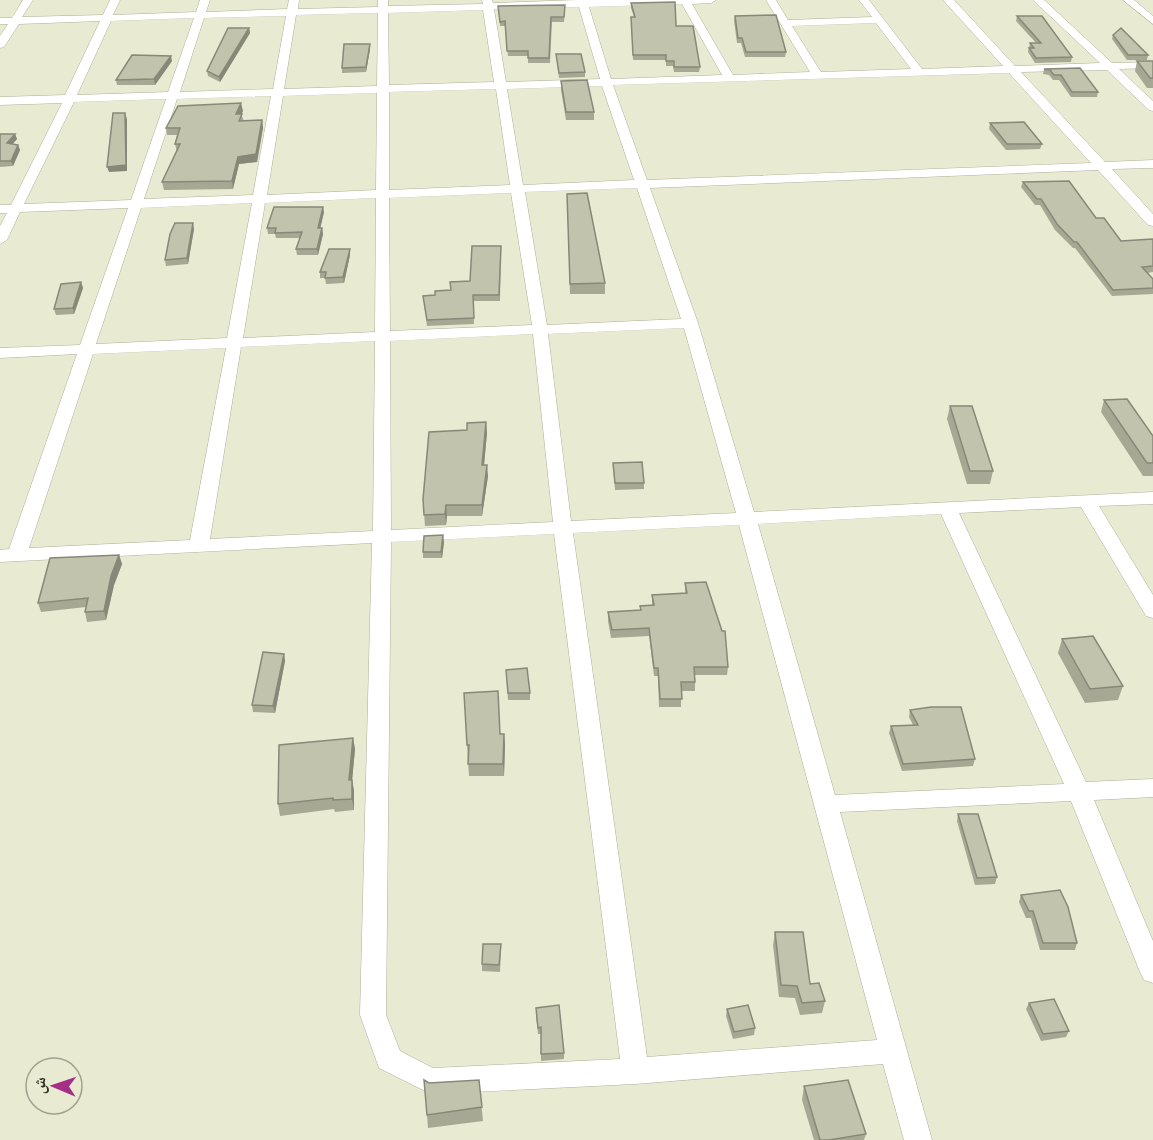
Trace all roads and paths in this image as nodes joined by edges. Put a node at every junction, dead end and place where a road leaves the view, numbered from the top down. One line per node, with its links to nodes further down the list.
1 (28, 0): 17 (street)
2 (115, 0): 16 (street)
3 (205, 0): 15 (street)
4 (686, 0): 5 (street); 11 (street); 28 (street)
5 (711, 0)
6 (771, 0): 21 (street)
7 (864, 0): 18 (street)
8 (948, 0): 25 (street)
9 (1038, 0): 24 (street)
10 (1128, 0): 20 (street)
11 (583, 2): 12 (street); 29 (street)
12 (488, 3): 13 (street); 30 (street)
13 (383, 5): 14 (street); 31 (street)
14 (292, 6): 15 (street); 32 (street)
15 (199, 15): 16 (street); 33 (street)
16 (105, 18): 17 (street); 34 (street)
17 (15, 20): 19 (street); 22 (street)
18 (879, 20): 21 (street); 26 (street)
19 (0, 21)
20 (1153, 21)
21 (785, 23): 27 (street)
22 (0, 45)
23 (1153, 65): 24 (street)
24 (1108, 67): 25 (street); 36 (street)
25 (1010, 69): 26 (street); 38 (street)
26 (919, 72): 27 (street)
27 (817, 75): 28 (street)
28 (729, 78): 29 (street)
29 (607, 82): 30 (street); 39 (street)
30 (500, 85): 31 (street); 40 (street)
31 (382, 89): 32 (street); 41 (street)
32 (278, 92): 33 (street); 42 (street)
33 (174, 95): 34 (street); 43 (street)
34 (70, 98): 35 (street); 45 (street)
35 (0, 101)
36 (1153, 107)
37 (1153, 164): 38 (street)
38 (1101, 166): 39 (street); 46 (street)
39 (643, 185): 40 (street); 48 (street)
40 (517, 190): 41 (street); 49 (street)
41 (382, 195): 42 (street); 50 (street)
42 (260, 199): 43 (street); 51 (street)
43 (136, 205): 45 (street); 52 (street)
44 (0, 209): 45 (street)
45 (15, 209): 47 (street)
46 (1153, 222)
47 (0, 240)
48 (690, 323): 49 (street); 57 (street)
49 (540, 330): 50 (street); 58 (street)
50 (382, 336): 51 (street); 59 (street)
51 (235, 342): 52 (street); 60 (street)
52 (87, 349): 53 (street); 61 (street)
53 (0, 353)
54 (1153, 498): 55 (street)
55 (1087, 502): 56 (street); 62 (street)
56 (948, 509): 57 (street); 64 (street)
57 (748, 519): 58 (street); 65 (street)
58 (563, 529): 59 (street); 68 (street)
59 (382, 538): 60 (street); 68 (street)
60 (199, 546): 61 (street)
61 (9, 556)
62 (1153, 611)
63 (1153, 788): 64 (street)
64 (1079, 792): 65 (street); 66 (street)
65 (826, 804): 67 (street)
66 (1153, 972)
67 (893, 1051): 68 (street); 69 (street)
68 (635, 1071)
69 (918, 1140)

